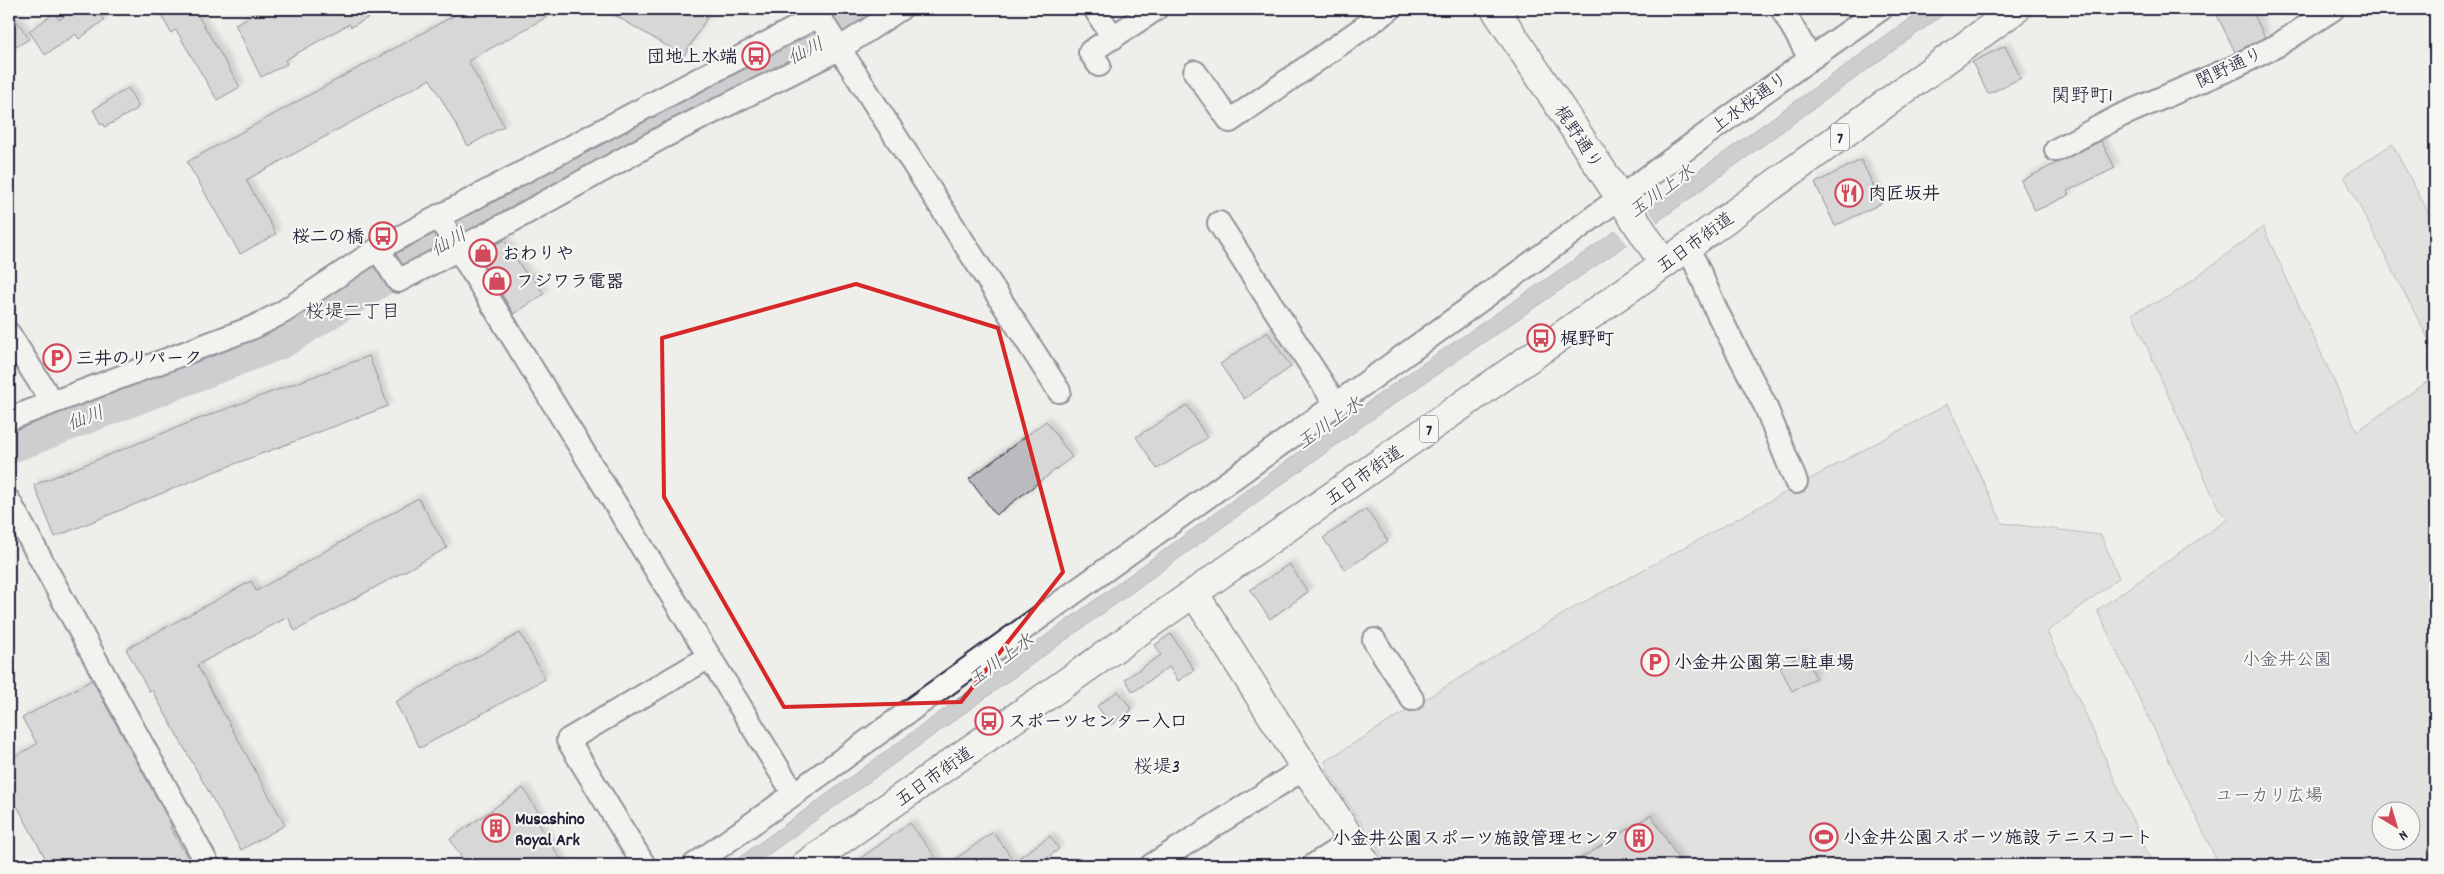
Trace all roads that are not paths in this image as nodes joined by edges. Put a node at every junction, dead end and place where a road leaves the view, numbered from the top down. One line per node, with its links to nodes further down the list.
1 (900, 9): 12 (street)
2 (1095, 9): 11 (street)
3 (1156, 9): 11 (street)
4 (1390, 9): 15 (street)
5 (1495, 9): 17 (main road, 梶野通り)
6 (1782, 9): 13 (street)
7 (1881, 9): 13 (street, 上水桜通り)
8 (2016, 9): 22 (main road, 五日市街道 / 7)
9 (2333, 9): 16 (street, 関野通り)
10 (818, 16): 12 (street); 18 (street)
11 (1112, 38): 14 (street)
12 (839, 49): 21 (street); 24 (street)
13 (1810, 58): 17 (street, 上水桜通り)
14 (1099, 65)
15 (1195, 72)
16 (2056, 150)
17 (1622, 202): 22 (main road, 梶野通り); 26 (street, 上水桜通り)
18 (438, 216): 20 (street); 21 (street)
19 (1218, 223): 26 (street)
20 (378, 249): 21 (street); 25 (street)
21 (457, 250): 32 (street)
22 (1675, 256): 28 (street); 30 (main road, 五日市街道 / 7)
23 (9, 334): 25 (street)
24 (1059, 391)
25 (52, 402): 27 (street)
26 (1335, 404): 35 (street, 上水桜通り)
27 (9, 419)
28 (1796, 482)
29 (9, 501): 38 (street)
30 (1194, 593): 34 (main road); 37 (main road, 五日市街道 / 7)
31 (1374, 640): 33 (street)
32 (709, 657): 35 (street); 39 (street)
33 (1412, 699)
34 (1305, 768): 36 (main road); 41 (street)
35 (794, 794): 40 (street, 上水桜通り)
36 (1351, 841): 42 (street); 43 (main road)
37 (822, 860)
38 (208, 865)
39 (644, 865)
40 (694, 865)
41 (1152, 865)
42 (1314, 865)
43 (1367, 865)

